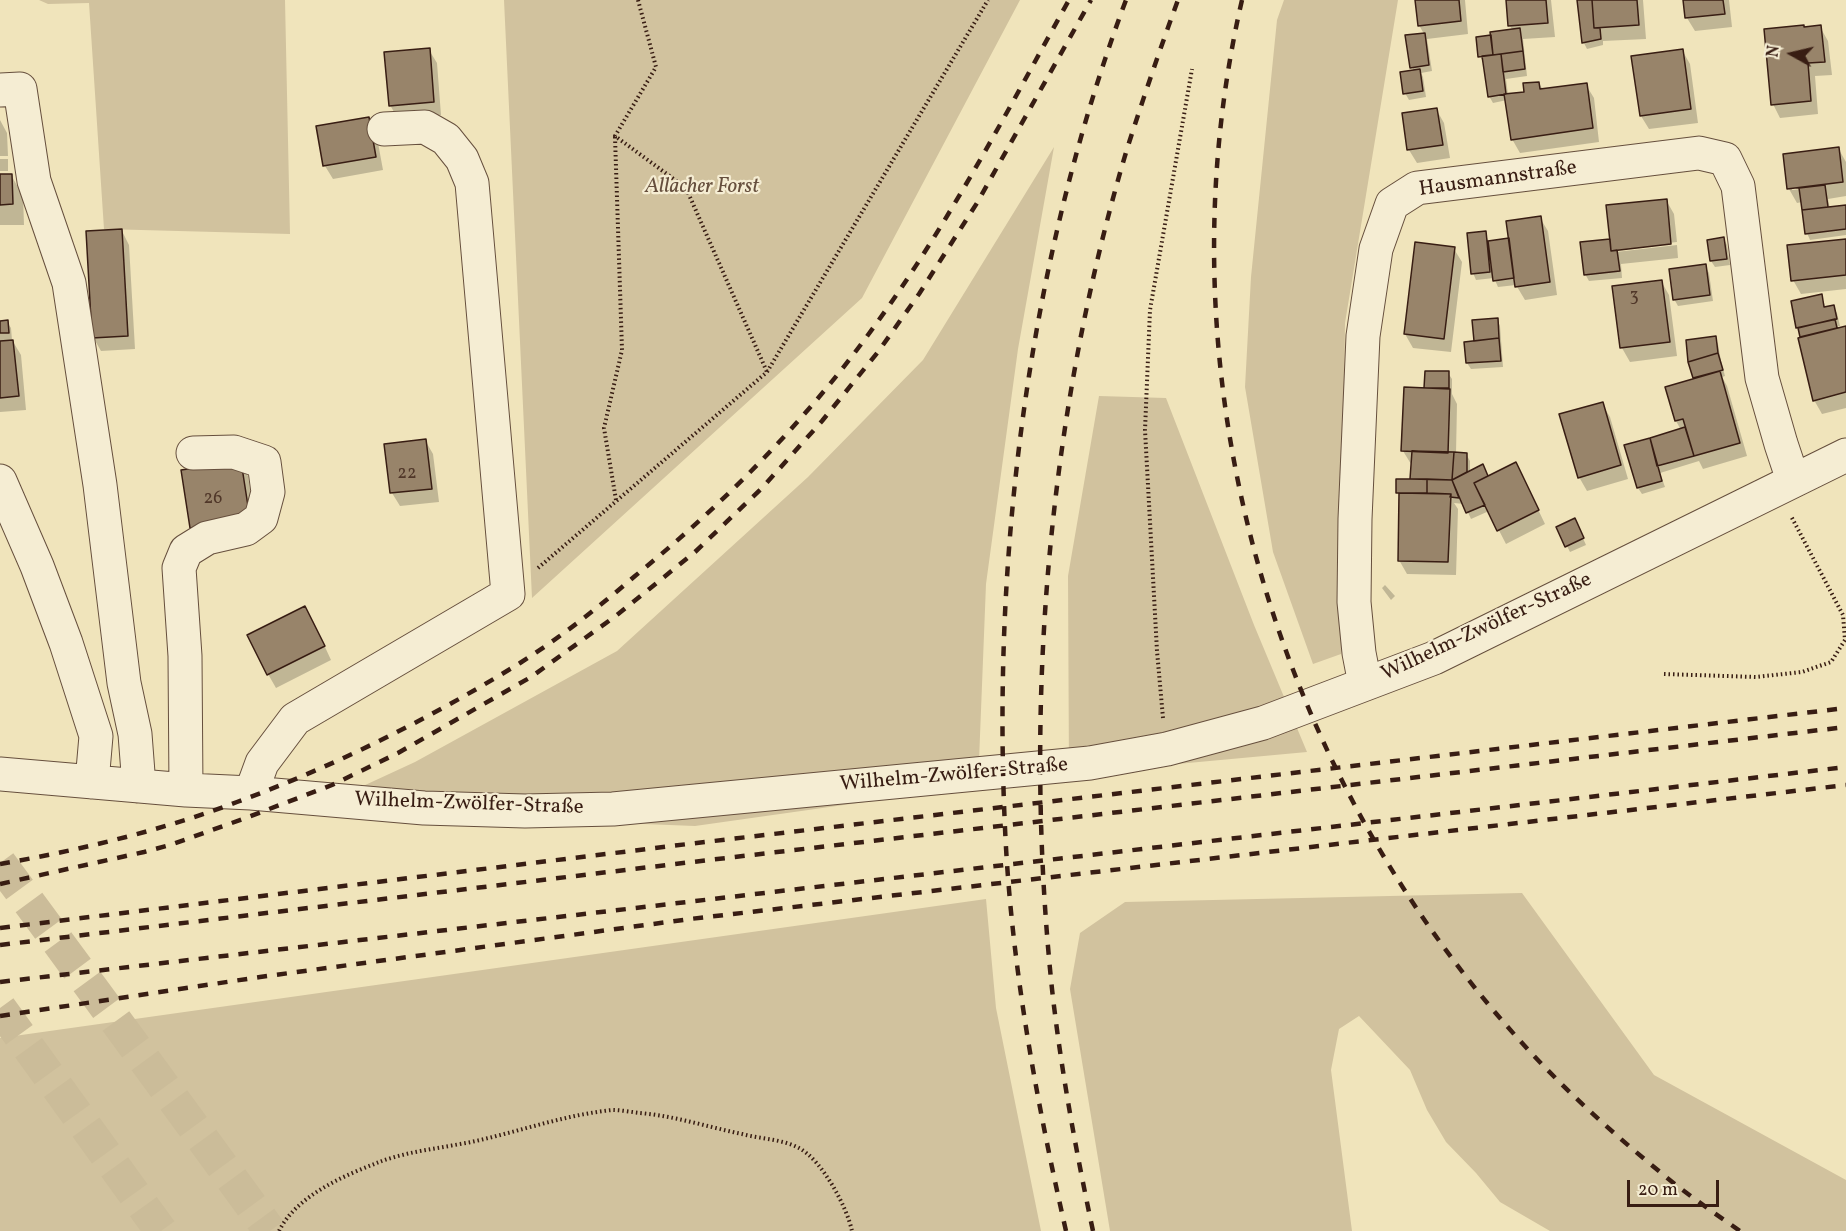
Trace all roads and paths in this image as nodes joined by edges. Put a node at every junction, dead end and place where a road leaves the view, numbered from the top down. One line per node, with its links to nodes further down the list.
1 (638, 0): 6 (path)
2 (988, 0): 7 (path)
3 (1192, 69): 18 (path)
4 (0, 90): 21 (street)
5 (384, 129): 13 (street)
6 (615, 136): 7 (path); 12 (path)
7 (767, 372): 12 (path)
8 (193, 453): 22 (street)
9 (1846, 455): 11 (street, Wilhelm-Zwölfer-Straße)
10 (0, 481): 20 (street)
11 (1784, 485): 14 (path); 15 (street, Wilhelm-Zwölfer-Straße); 15 (street, Hausmannstraße)
12 (616, 501): 13 (path)
13 (508, 594): 23 (street)
14 (1664, 674)
15 (1365, 684): 18 (street, Wilhelm-Zwölfer-Straße)
16 (1174, 714): 18 (path)
17 (1152, 720): 18 (path)
18 (1165, 733): 23 (street, Wilhelm-Zwölfer-Straße)
19 (0, 774): 20 (street, Wilhelm-Zwölfer-Straße)
20 (92, 782): 21 (street, Wilhelm-Zwölfer-Straße)
21 (139, 786): 22 (street, Wilhelm-Zwölfer-Straße)
22 (186, 790): 23 (street, Wilhelm-Zwölfer-Straße)
23 (251, 793)
24 (279, 1231): 25 (path)
25 (852, 1231)

